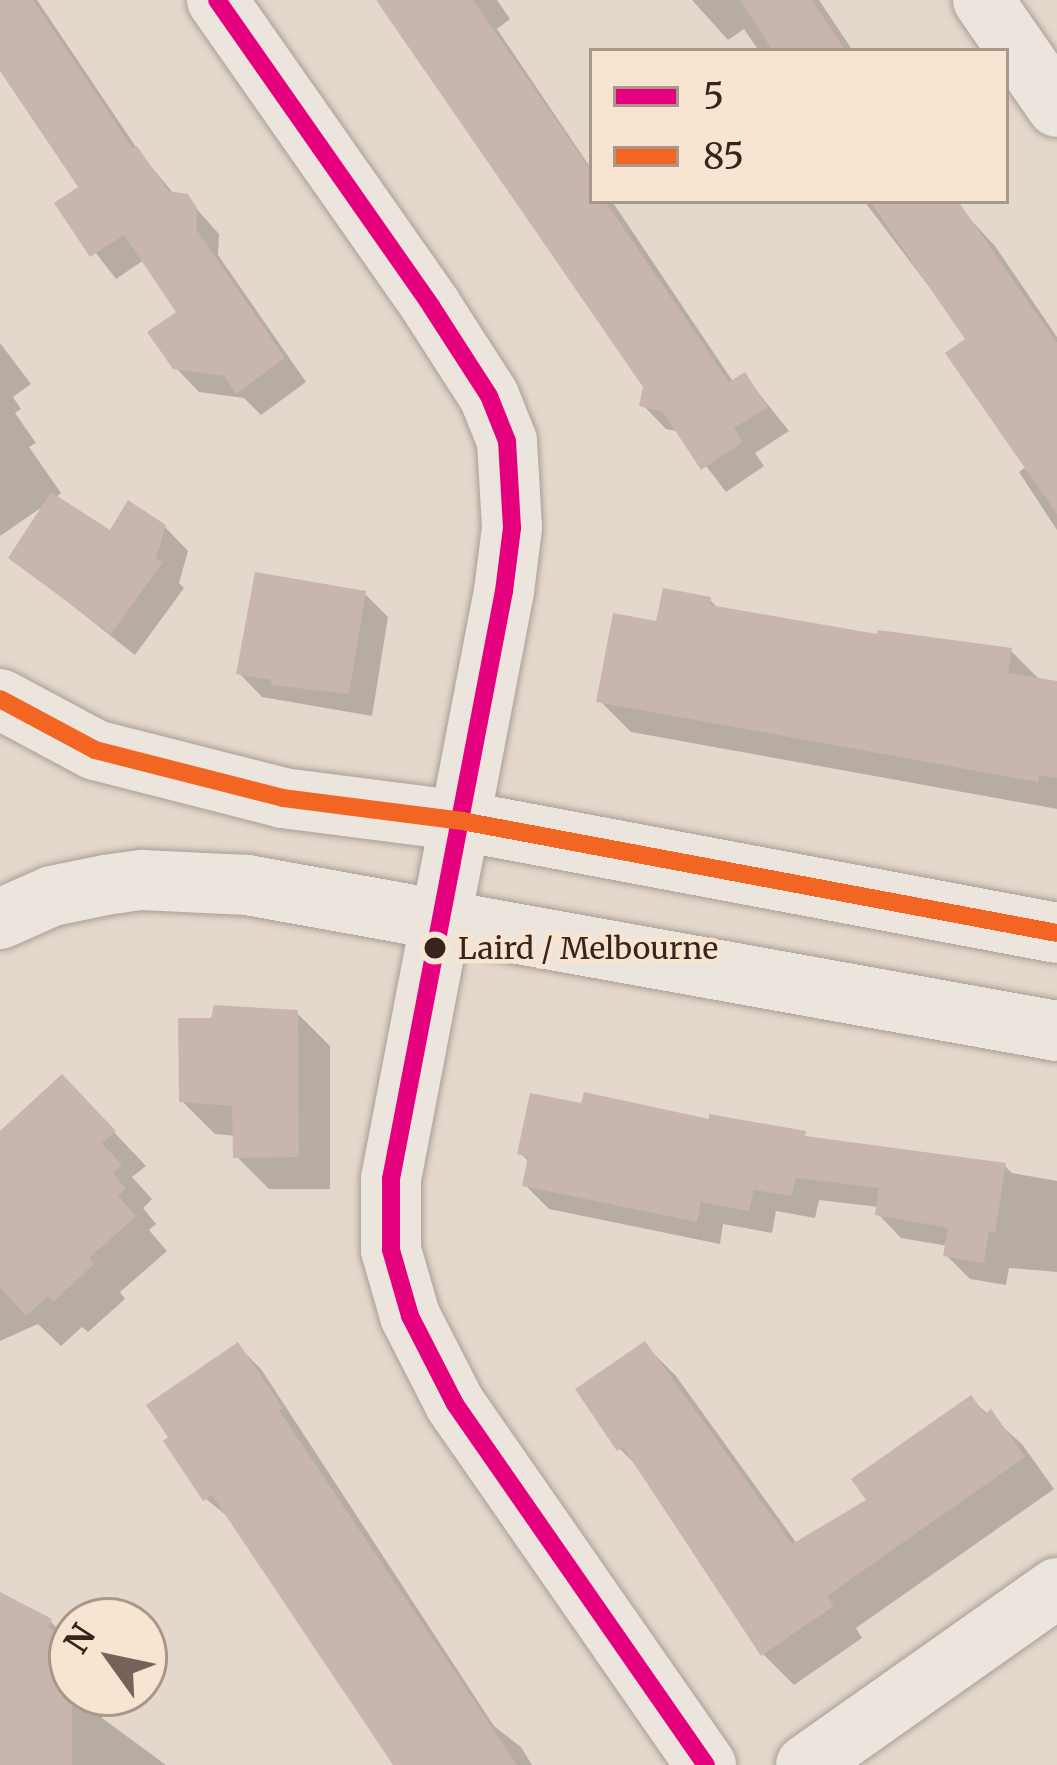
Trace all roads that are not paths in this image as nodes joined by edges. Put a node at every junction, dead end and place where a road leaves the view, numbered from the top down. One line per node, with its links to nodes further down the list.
1 (217, 0): 5 (street)
2 (983, 0): 3 (street)
3 (1057, 107)
4 (0, 699): 5 (street)
5 (462, 821): 7 (street); 8 (street)
6 (0, 919): 7 (street)
7 (441, 919): 9 (street); 11 (street)
8 (1057, 932)
9 (1057, 1031)
10 (1057, 1588): 12 (street)
11 (706, 1765)
12 (806, 1765)

